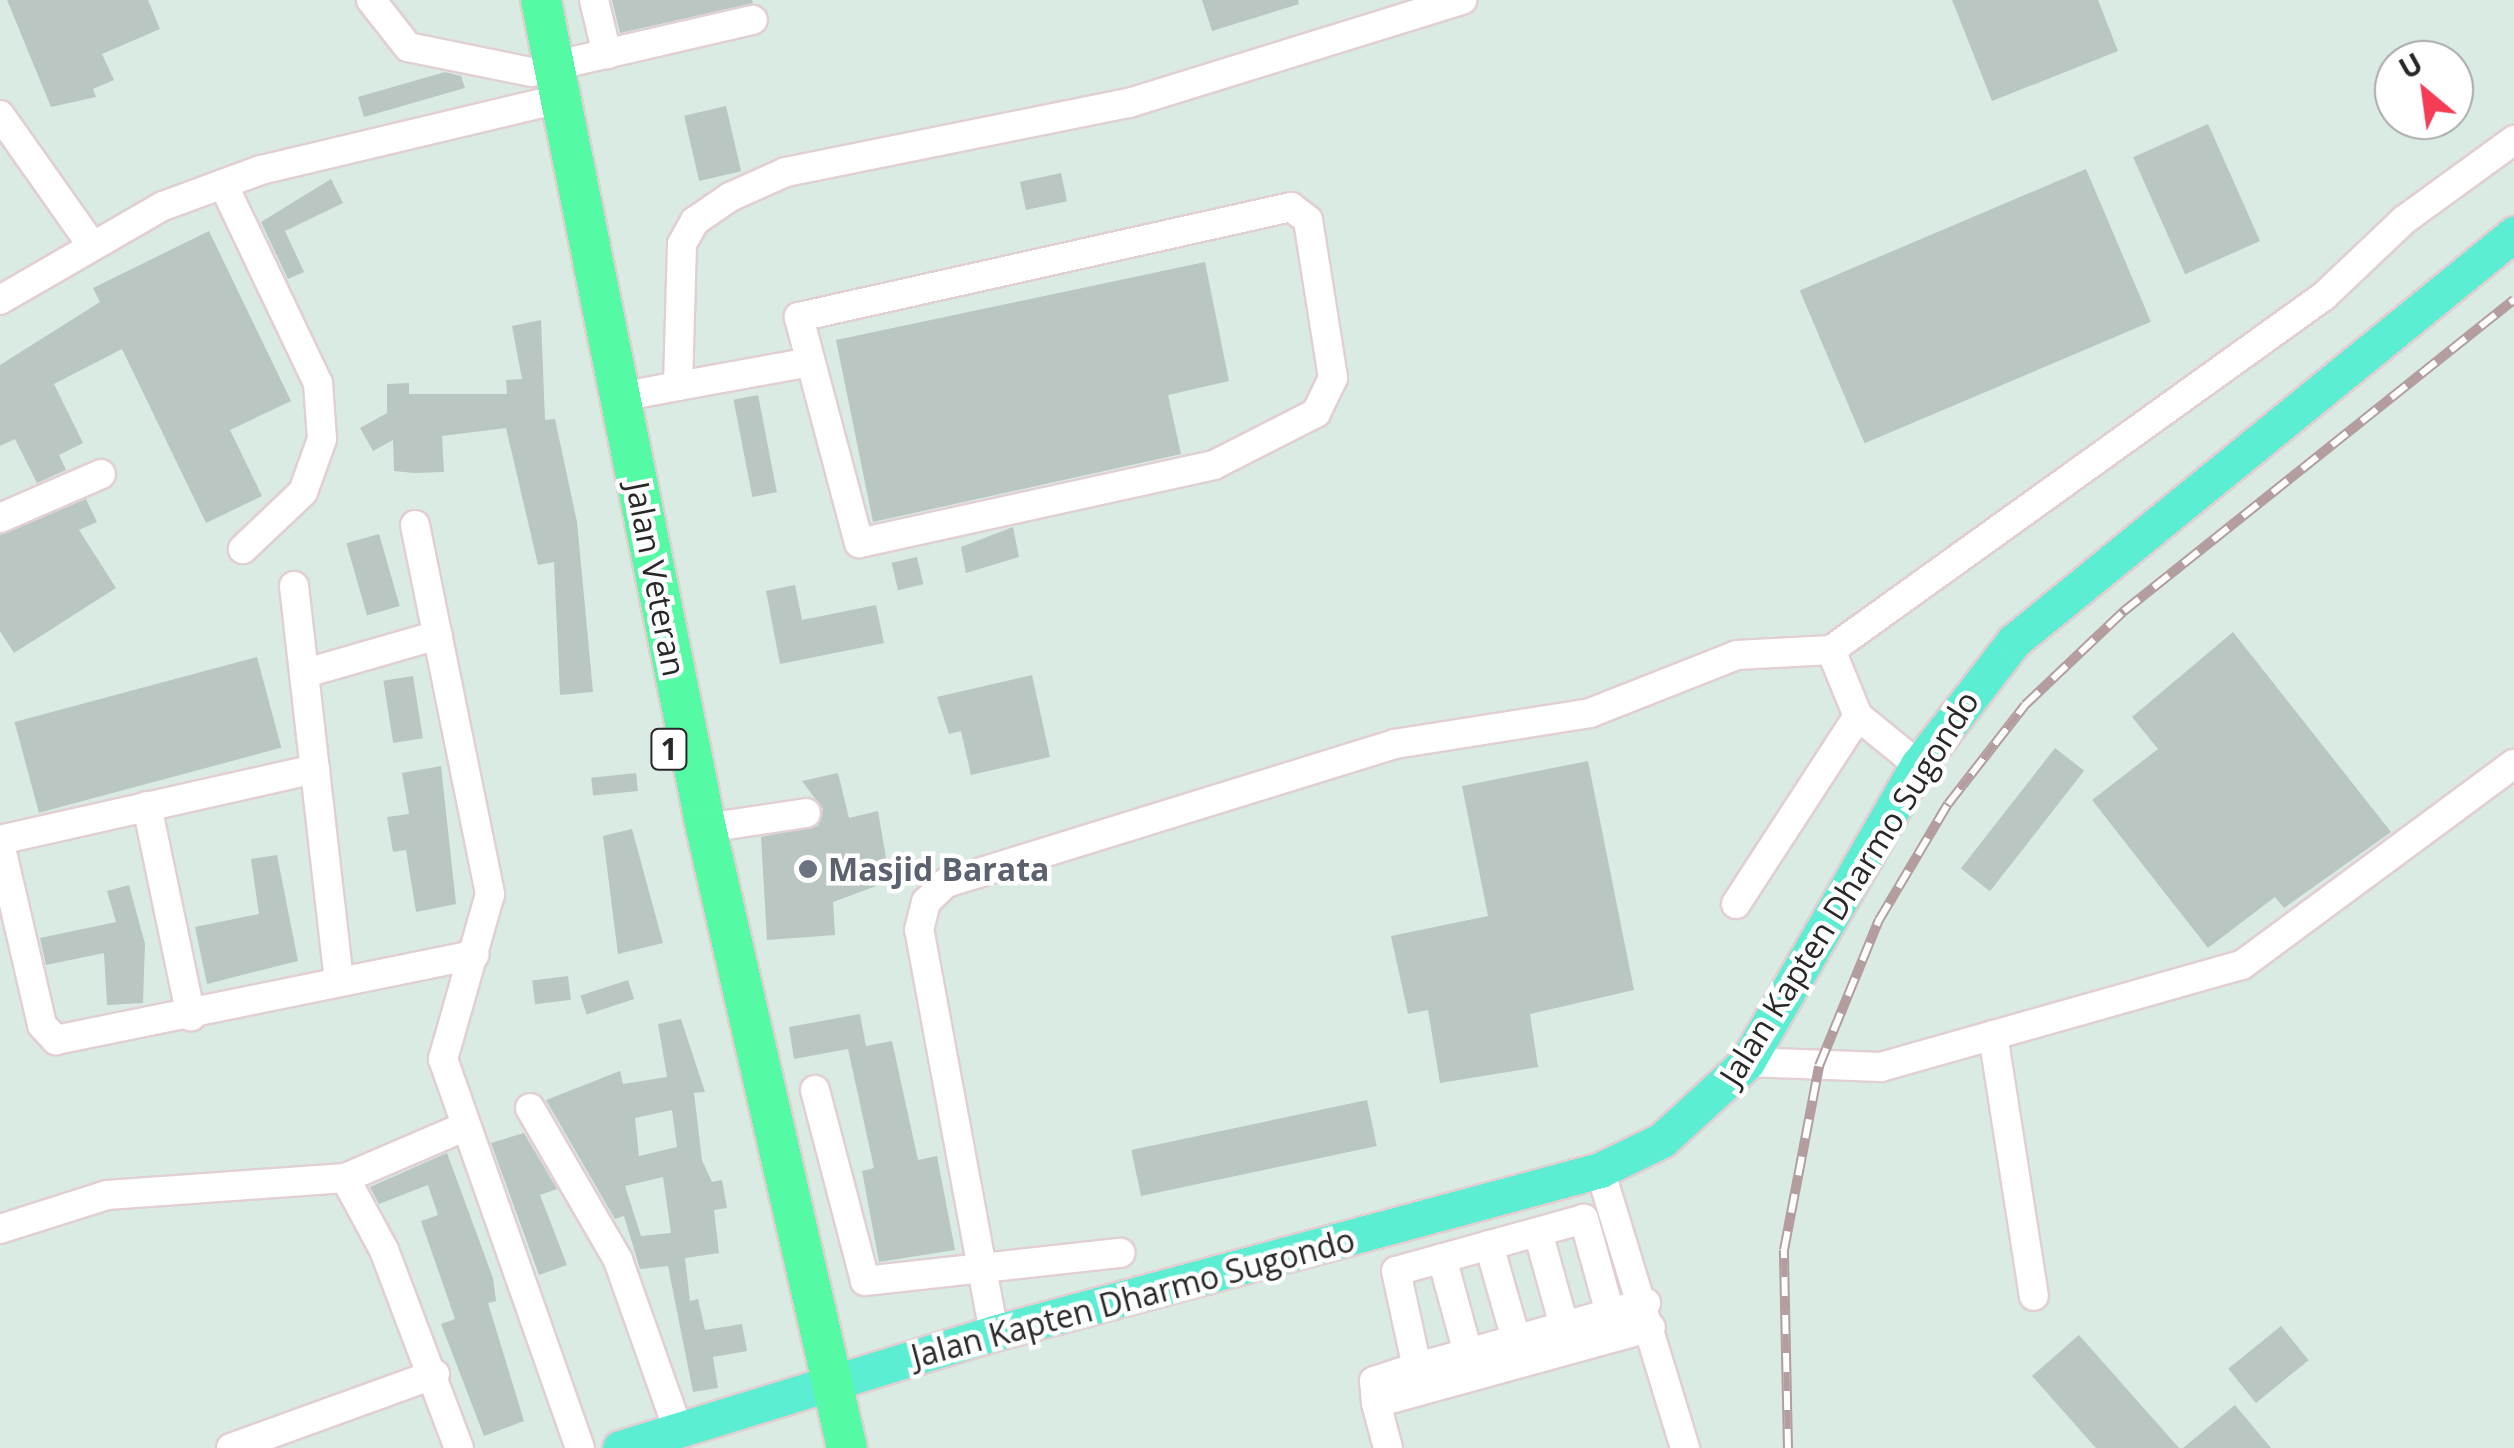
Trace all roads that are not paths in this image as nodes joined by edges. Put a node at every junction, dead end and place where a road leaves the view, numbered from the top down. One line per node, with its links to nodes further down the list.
1 (371, 0): 8 (street)
2 (516, 0): 8 (highway, Jalan Veteran / 1)
3 (541, 0): 8 (highway, Jalan Veteran / 1)
4 (594, 0): 7 (street)
5 (1448, 2): 16 (street)
6 (753, 20): 7 (street)
7 (607, 54): 8 (street)
8 (545, 86): 11 (street); 17 (highway, Jalan Veteran / 1); 60 (highway, Jalan Veteran / 1)
9 (0, 114): 13 (street)
10 (2514, 140): 24 (street)
11 (223, 184): 13 (street); 21 (street)
12 (2514, 234): 28 (main road, Jalan Kapten Dharmo Sugondo)
13 (91, 244): 14 (street)
14 (0, 300)
15 (805, 363): 15 (street); 16 (street)
16 (678, 386): 17 (street)
17 (620, 398): 32 (highway, Jalan Veteran / 1)
18 (101, 474): 19 (street)
19 (0, 518)
20 (415, 525): 23 (street)
21 (243, 549)
22 (294, 586): 25 (street)
23 (438, 635): 25 (street); 35 (street)
24 (1831, 650): 26 (street); 50 (street)
25 (306, 673): 29 (street)
26 (1858, 716): 28 (street); 34 (street)
27 (2514, 764): 38 (street)
28 (1918, 765): 39 (main road, Jalan Kapten Dharmo Sugondo)
29 (315, 769): 30 (street); 36 (street)
30 (147, 806): 33 (street); 37 (street)
31 (806, 813): 32 (street)
32 (706, 828): 60 (highway, Jalan Veteran / 1)
33 (0, 842): 37 (street)
34 (1736, 904)
35 (474, 955): 36 (street); 42 (street)
36 (339, 981): 37 (street)
37 (191, 1016)
38 (1993, 1036): 39 (street); 51 (street)
39 (1747, 1062): 43 (main road, Jalan Kapten Dharmo Sugondo)
40 (815, 1090): 50 (street)
41 (530, 1108): 62 (street)
42 (464, 1128): 44 (street); 65 (street)
43 (1600, 1170): 53 (street); 55 (main road, Jalan Kapten Dharmo Sugondo)
44 (345, 1178): 45 (street); 59 (street)
45 (0, 1229)
46 (1538, 1232): 47 (street); 52 (street); 54 (street)
47 (1490, 1245): 49 (street); 56 (street)
48 (1120, 1253): 50 (street)
49 (1442, 1258): 57 (street); 58 (street)
50 (983, 1270): 55 (street)
51 (2034, 1296)
52 (1610, 1313): 53 (street); 54 (street)
53 (1648, 1315): 61 (street); 70 (street)
54 (1564, 1326): 56 (street)
55 (994, 1333): 60 (main road, Jalan Kapten Dharmo Sugondo)
56 (1516, 1340): 57 (street)
57 (1468, 1353): 58 (street)
58 (1417, 1367): 61 (street)
59 (435, 1374): 63 (street); 64 (street)
60 (820, 1387): 62 (main road, Jalan Kapten Dharmo Sugondo); 67 (highway, Jalan Veteran / 1); 68 (highway, Jalan Veteran / 1)
61 (1376, 1402): 69 (street)
62 (678, 1429): 66 (main road, Jalan Kapten Dharmo Sugondo)
63 (231, 1448)
64 (459, 1448)
65 (580, 1448)
66 (620, 1448)
67 (820, 1448)
68 (847, 1448)
69 (1388, 1448)
70 (1685, 1448)

